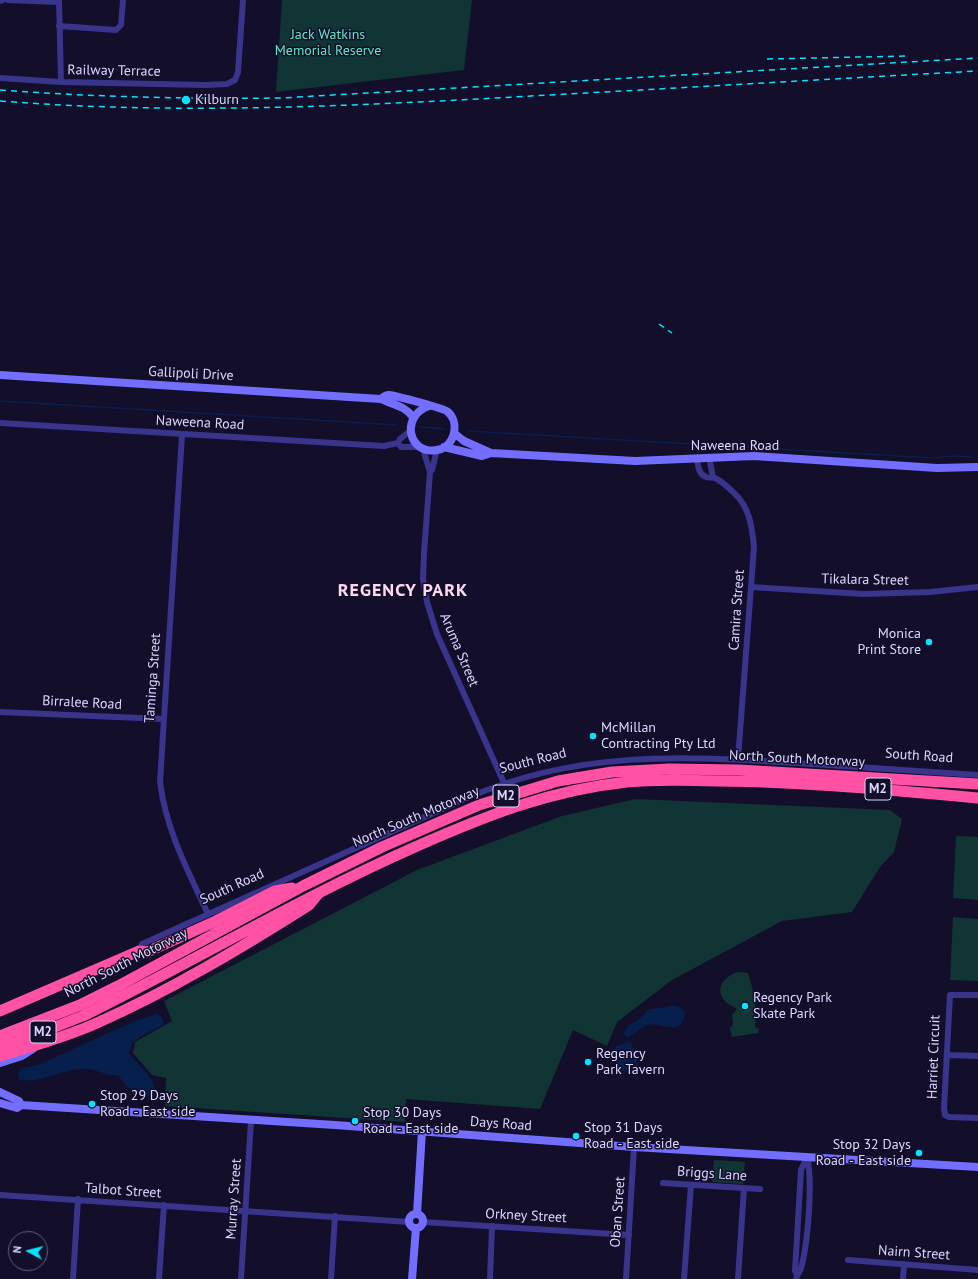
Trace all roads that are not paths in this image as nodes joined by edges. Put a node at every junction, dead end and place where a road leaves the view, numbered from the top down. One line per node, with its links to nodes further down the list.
1 (3, 0): 5 (street)
2 (8, 0): 6 (street)
3 (123, 0): 7 (street)
4 (243, 0): 9 (street, Railway Terrace)
5 (0, 1)
6 (59, 1): 7 (street)
7 (59, 26): 9 (street)
8 (0, 78): 9 (street, Railway Terrace)
9 (61, 82)
10 (0, 375): 11 (street, Gallipoli Drive)
11 (381, 399): 12 (street, Gallipoli Drive); 13 (street, Gallipoli Drive)
12 (428, 406): 13 (street); 16 (street)
13 (413, 417): 15 (street)
14 (0, 423): 17 (street, Naweena Road)
15 (410, 431): 18 (street); 19 (street)
16 (454, 433): 20 (street); 21 (street, Naweena Road)
17 (182, 435): 18 (street, Naweena Road); 30 (street, Taminga Street)
18 (398, 444): 19 (street, Naweena Road)
19 (422, 448): 20 (street); 25 (street, Aruma Street)
20 (440, 449): 21 (street, Naweena Road); 25 (street, Aruma Street)
21 (492, 453): 23 (street, Naweena Road)
22 (710, 457): 23 (street, Naweena Road); 24 (street, Naweena Road); 26 (street)
23 (697, 458): 26 (street, Camira Street)
24 (978, 466)
25 (430, 472): 33 (street, Aruma Street)
26 (713, 477): 27 (street, Camira Street)
27 (751, 587): 28 (street, Tikalara Street); 31 (street, Camira Street)
28 (978, 587)
29 (0, 712): 30 (street, Birralee Road)
30 (162, 719): 38 (street, Taminga Street)
31 (738, 759): 32 (street, South Road); 33 (street, South Road)
32 (978, 775)
33 (504, 783): 38 (street, South Road)
34 (978, 784): 36 (highway, North South Motorway / M2)
35 (978, 798): 37 (highway, North South Motorway / M2)
36 (303, 886): 39 (highway); 41 (highway, North South Motorway / M2)
37 (320, 891): 41 (highway, North South Motorway / M2); 45 (highway)
38 (208, 914): 39 (street, South Road)
39 (138, 951): 42 (highway, South Road)
40 (978, 995): 47 (street, Harriet Circuit)
41 (82, 1010): 43 (highway, North South Motorway / M2); 44 (highway, North South Motorway / M2, bridge)
42 (0, 1011)
43 (0, 1036)
44 (0, 1045): 46 (highway)
45 (37, 1046): 46 (highway); 50 (street)
46 (17, 1051): 48 (highway)
47 (947, 1055): 49 (street); 54 (street, Harriet Circuit)
48 (0, 1056)
49 (978, 1056)
50 (0, 1063)
51 (0, 1092): 53 (street)
52 (0, 1103): 53 (street, Days Road)
53 (21, 1105): 55 (street, Days Road)
54 (978, 1118)
55 (251, 1121): 56 (street, Days Road); 69 (street, Murray Street)
56 (422, 1131): 57 (street, Days Road); 70 (street)
57 (634, 1147): 58 (street, Days Road); 76 (street, Oban Street)
58 (806, 1157): 59 (street, Days Road); 62 (street); 63 (street)
59 (978, 1167)
60 (663, 1183): 61 (street, Briggs Lane)
61 (691, 1185): 64 (street, Briggs Lane); 88 (street)
62 (800, 1186): 63 (street); 80 (street)
63 (809, 1187): 80 (street)
64 (744, 1188): 65 (street, Briggs Lane); 89 (street)
65 (760, 1189)
66 (0, 1195): 67 (street, Talbot Street)
67 (78, 1199): 68 (street, Talbot Street); 81 (street)
68 (164, 1206): 69 (street, Talbot Street); 82 (street)
69 (245, 1211): 71 (street); 83 (street, Murray Street)
70 (417, 1214): 72 (street); 73 (street)
71 (335, 1216): 72 (street); 84 (street)
72 (409, 1222): 75 (street)
73 (422, 1222): 74 (street, Orkney Street); 75 (street)
74 (492, 1226): 76 (street, Orkney Street); 86 (street)
75 (416, 1228): 85 (street)
76 (628, 1235): 87 (street, Oban Street)
77 (848, 1260): 78 (street, Nairn Street)
78 (904, 1264): 79 (street, Nairn Street); 90 (street)
79 (978, 1270)
80 (797, 1277)
81 (73, 1279)
82 (159, 1279)
83 (241, 1279)
84 (331, 1279)
85 (412, 1279)
86 (490, 1279)
87 (626, 1279)
88 (684, 1279)
89 (738, 1279)
90 (903, 1279)

